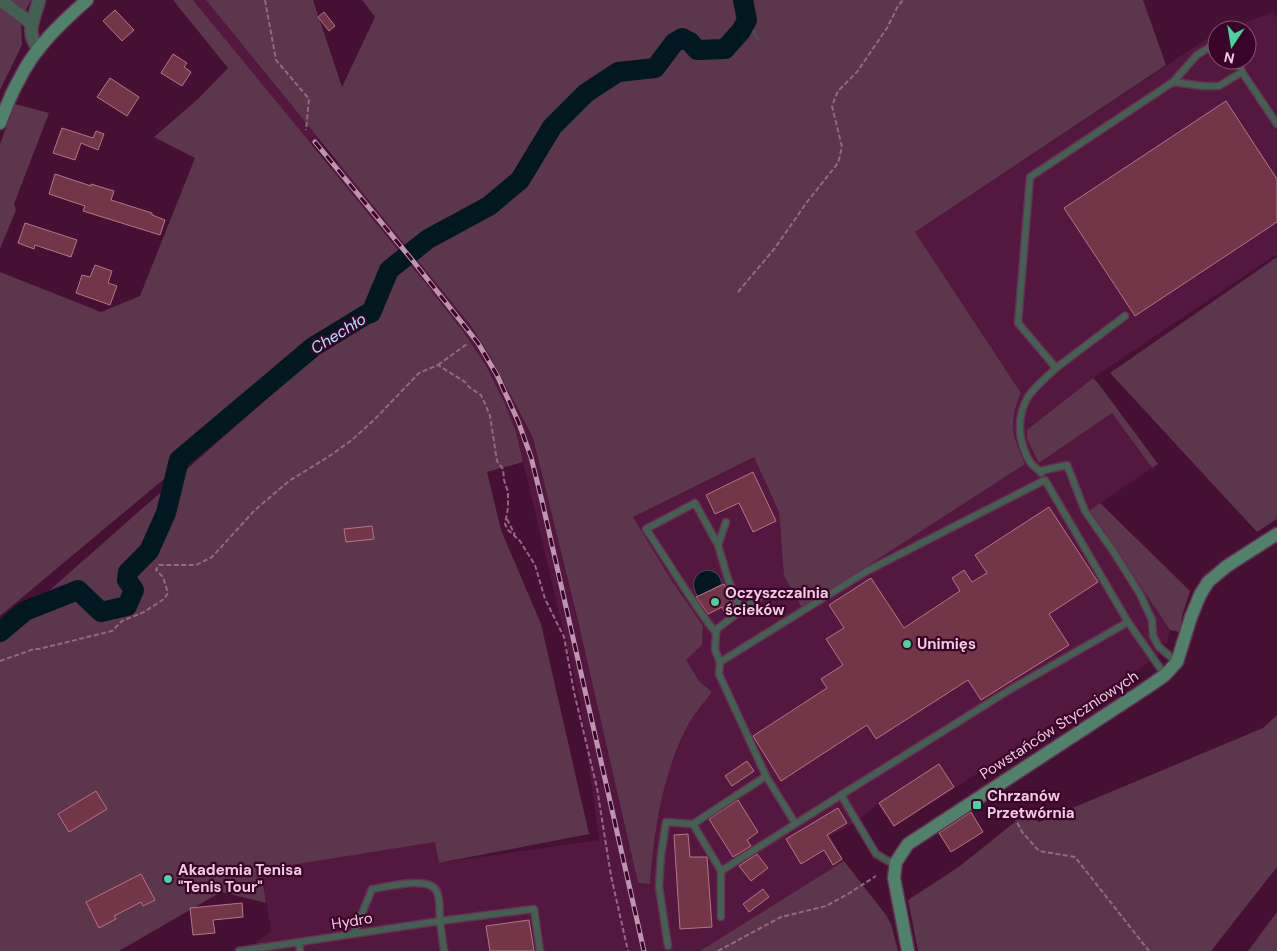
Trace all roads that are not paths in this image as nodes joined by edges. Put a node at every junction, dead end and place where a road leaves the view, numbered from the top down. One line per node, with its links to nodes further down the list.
1 (0, 0): 4 (street)
2 (39, 0): 4 (street)
3 (87, 0): 5 (street)
4 (30, 23): 5 (street)
5 (39, 49): 9 (street)
6 (1207, 49): 8 (lane)
7 (1242, 72): 8 (lane); 10 (lane)
8 (1173, 82): 12 (lane)
9 (0, 123)
10 (1277, 124)
11 (1125, 316): 12 (lane)
12 (1056, 368): 13 (lane)
13 (1040, 471): 14 (lane); 23 (lane)
14 (1045, 480): 20 (lane); 22 (lane)
15 (726, 522): 17 (lane)
16 (1277, 534): 23 (street, Powstańców Styczniowych)
17 (718, 545): 19 (lane); 21 (lane)
18 (766, 592): 19 (lane)
19 (741, 610): 21 (lane)
20 (1128, 622): 24 (lane); 26 (lane)
21 (716, 634): 22 (lane)
22 (720, 662): 25 (lane)
23 (1176, 662): 24 (street, Powstańców Styczniowych)
24 (1165, 674): 29 (street, Powstańców Styczniowych)
25 (766, 776): 27 (lane); 28 (lane)
26 (841, 795): 27 (lane); 29 (lane)
27 (795, 823): 30 (lane)
28 (693, 824): 30 (lane); 35 (lane)
29 (895, 865): 40 (street)
30 (720, 871): 31 (lane)
31 (721, 917)
32 (440, 921): 33 (lane, Hydro); 33 (lane); 38 (lane); 39 (lane, Hydro)
33 (354, 933): 34 (lane, Hydro)
34 (299, 942): 36 (lane, Hydro); 37 (lane)
35 (668, 946)
36 (239, 951)
37 (300, 951)
38 (444, 951)
39 (540, 951)
40 (908, 951)

